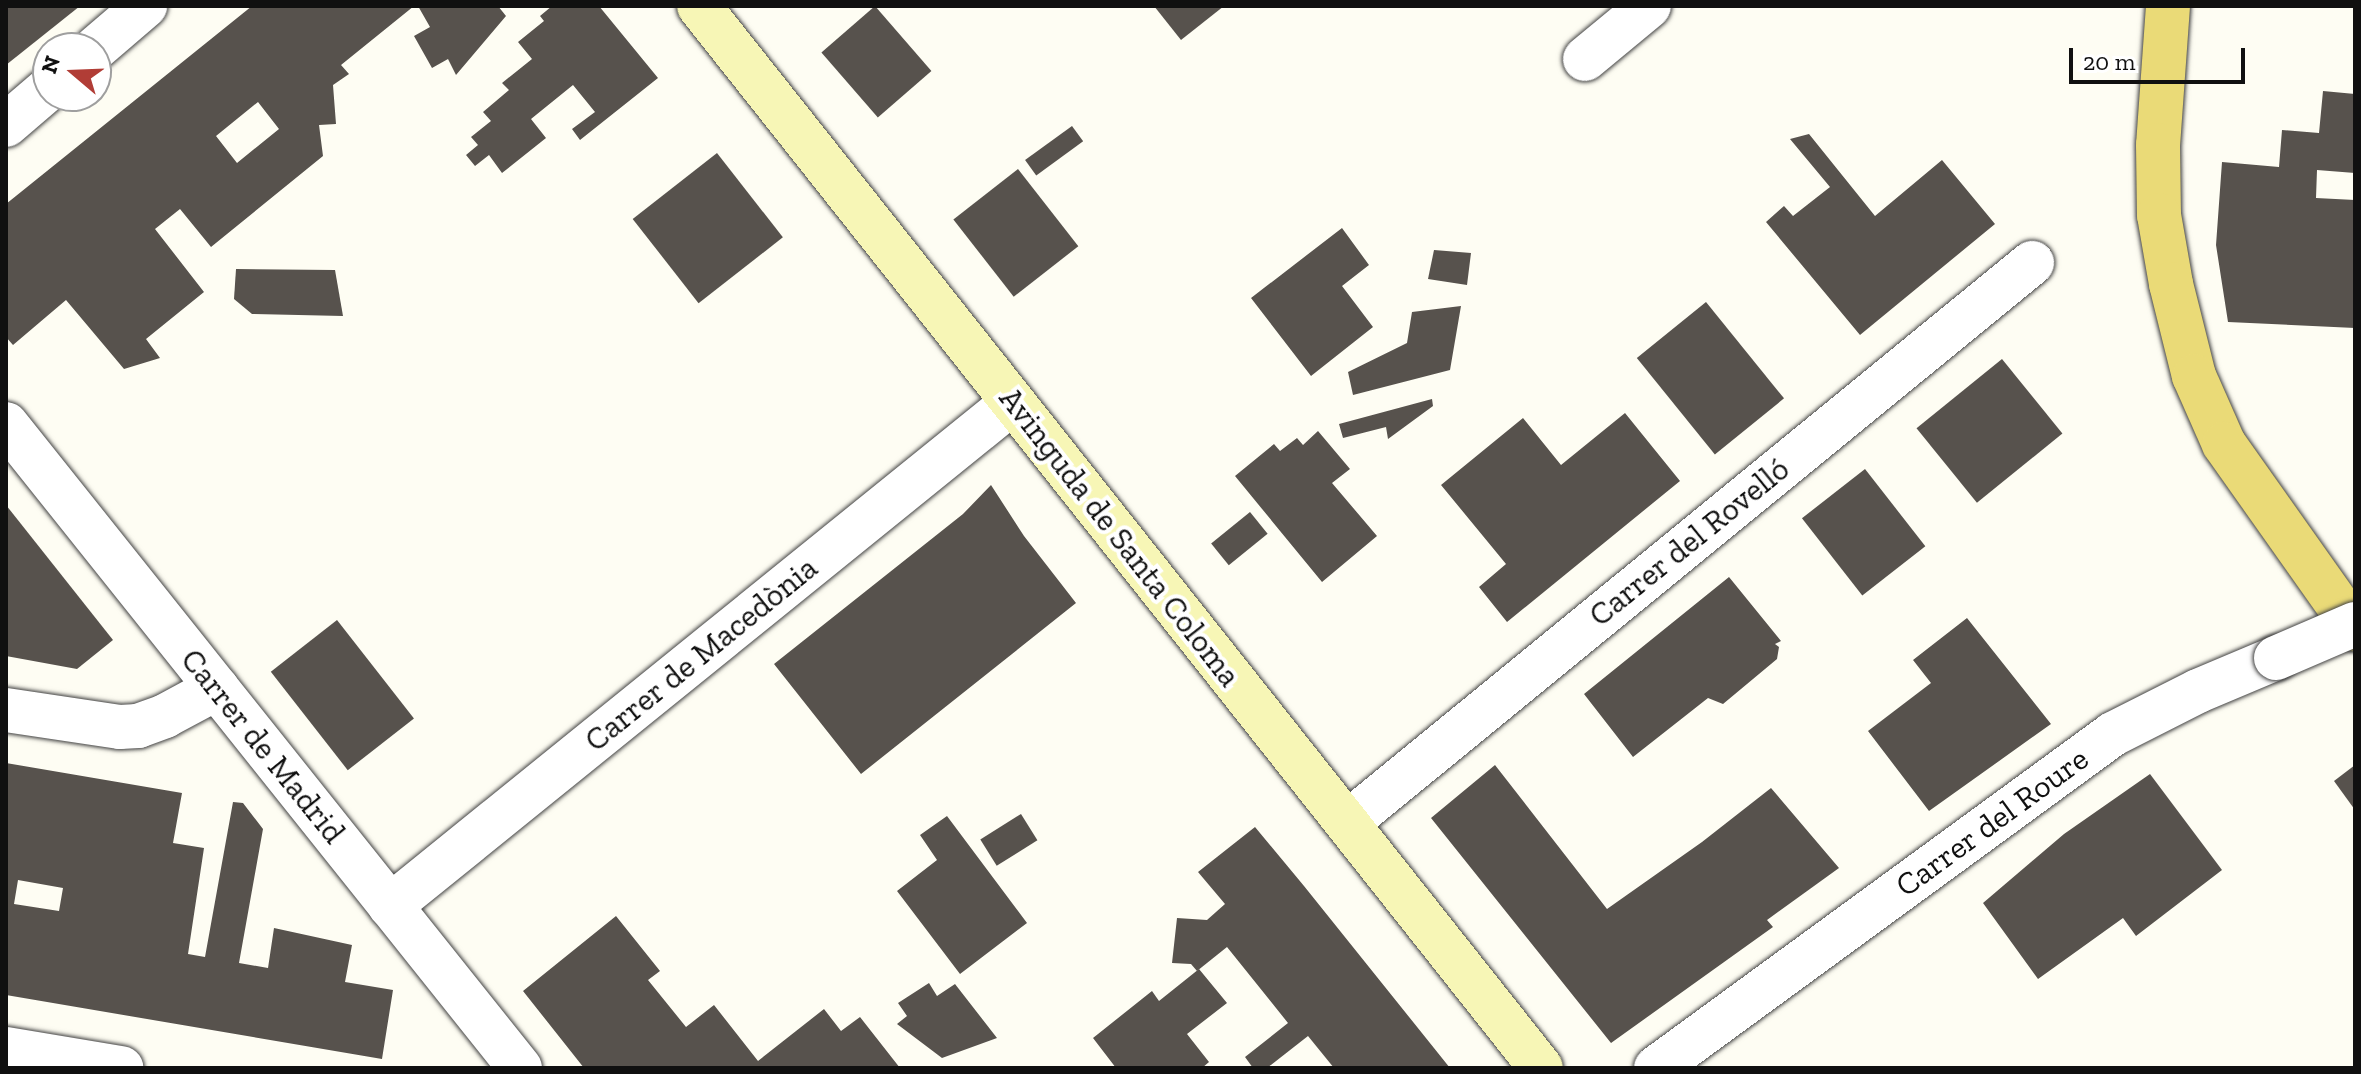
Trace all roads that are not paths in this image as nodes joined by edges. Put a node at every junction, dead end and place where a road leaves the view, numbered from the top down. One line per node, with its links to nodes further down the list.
1 (145, 6): 5 (street)
2 (699, 6): 10 (main road, Avinguda de Santa Coloma)
3 (1649, 6): 6 (street)
4 (2168, 6): 12 (main road)
5 (112, 34)
6 (1585, 59)
7 (32, 103): 8 (street)
8 (6, 125)
9 (2032, 263): 15 (street, Carrer del Rovelló)
10 (1013, 402): 15 (main road, Avinguda de Santa Coloma); 16 (street, Carrer de Macedònia)
11 (6, 424): 13 (street, Carrer de Madrid)
12 (2355, 627): 21 (street, Carrer del Roure, bridge)
13 (217, 688): 14 (street); 16 (street, Carrer de Madrid)
14 (6, 710)
15 (1347, 823): 20 (main road, Avinguda de Santa Coloma)
16 (390, 906): 19 (street, Carrer de Madrid)
17 (6, 1049): 18 (street)
18 (121, 1068)
19 (520, 1068)
20 (1541, 1068)
21 (1656, 1068)

